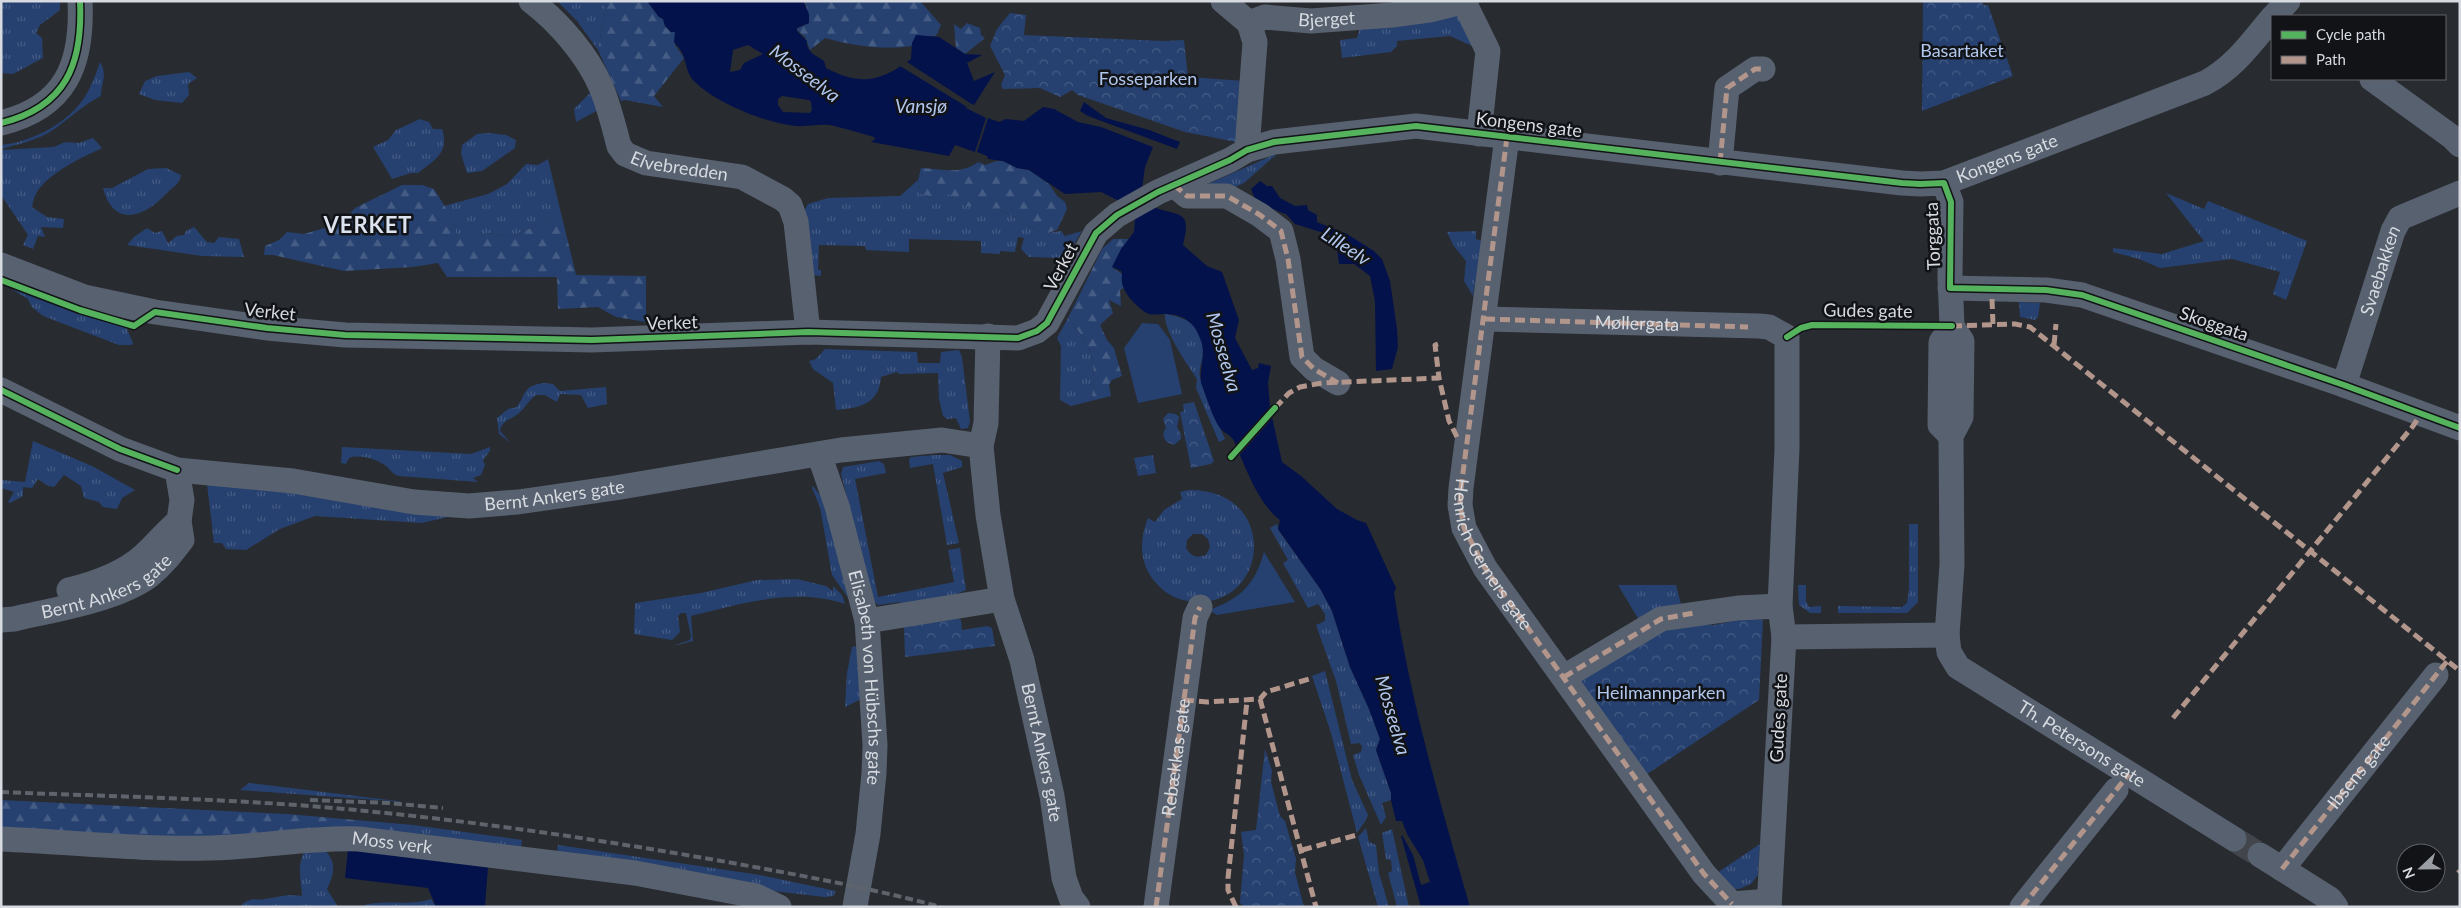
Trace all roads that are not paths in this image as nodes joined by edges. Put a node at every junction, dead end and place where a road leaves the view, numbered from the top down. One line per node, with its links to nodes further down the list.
1 (80, 1): 9 (street)
2 (531, 1): 22 (street, Elvebredden)
3 (1223, 1): 6 (street)
4 (1465, 2): 6 (street, Bjerget); 10 (street, Bjerget)
5 (2271, 18): 15 (street, Kongens gate)
6 (1249, 23): 13 (street)
7 (1763, 69): 14 (street)
8 (2373, 80): 12 (street)
9 (1, 123)
10 (1479, 134): 11 (street, Kongens gate); 13 (street, Kongens gate)
11 (1507, 137): 14 (street, Kongens gate); 21 (street, Henrich Gerners gate)
12 (2460, 145)
13 (1247, 150): 16 (street, Kongens gate)
14 (1720, 162): 15 (street, Kongens gate)
15 (1944, 183): 20 (street, Torggata)
16 (1174, 185): 18 (street, Kongens gate); 25 (street)
17 (2460, 193): 26 (street, Svaebakken)
18 (1125, 210): 23 (street, Verket)
19 (1, 265): 22 (street, Verket)
20 (1950, 288): 26 (street, Skoggata); 39 (street, Torggata)
21 (1484, 319): 24 (street, Møllergata); 42 (street, Henrich Gerners gate)
22 (808, 332): 23 (street, Verket)
23 (988, 336): 29 (street, Bernt Ankers gate)
24 (1787, 337): 34 (street, Gudes gate)
25 (1338, 383)
26 (2344, 385): 28 (street, Skoggata)
27 (1, 390): 31 (street)
28 (2460, 428)
29 (981, 446): 30 (street, Bernt Ankers gate); 33 (street, Bernt Ankers gate)
30 (819, 454): 31 (street, Bernt Ankers gate); 38 (street, Elisabeth von Hübschs gate)
31 (177, 470): 32 (street, Bernt Ankers gate)
32 (179, 521): 36 (street, Bernt Ankers gate); 37 (street, Bernt Ankers gate)
33 (1002, 599): 38 (street); 51 (street, Bernt Ankers gate)
34 (1780, 606): 40 (street, Gudes gate); 42 (street)
35 (1200, 607): 52 (street, Rebækkas gate)
36 (1, 612)
37 (1, 620)
38 (867, 621): 49 (street, Elisabeth von Hübschs gate)
39 (1947, 635): 40 (street); 45 (street, Th. Petersons gate)
40 (1784, 636): 48 (street, Gudes gate)
41 (2436, 675): 47 (street, Ibsens gate)
42 (1564, 677): 48 (street, Henrich Gerners gate)
43 (2116, 790): 53 (street)
44 (1, 839): 50 (street, Moss verk)
45 (2234, 839)
46 (2260, 855): 47 (street)
47 (2282, 869): 54 (street)
48 (1769, 904)
49 (855, 906)
50 (779, 907)
51 (1078, 907)
52 (1156, 907)
53 (2022, 907)
54 (2336, 907)

